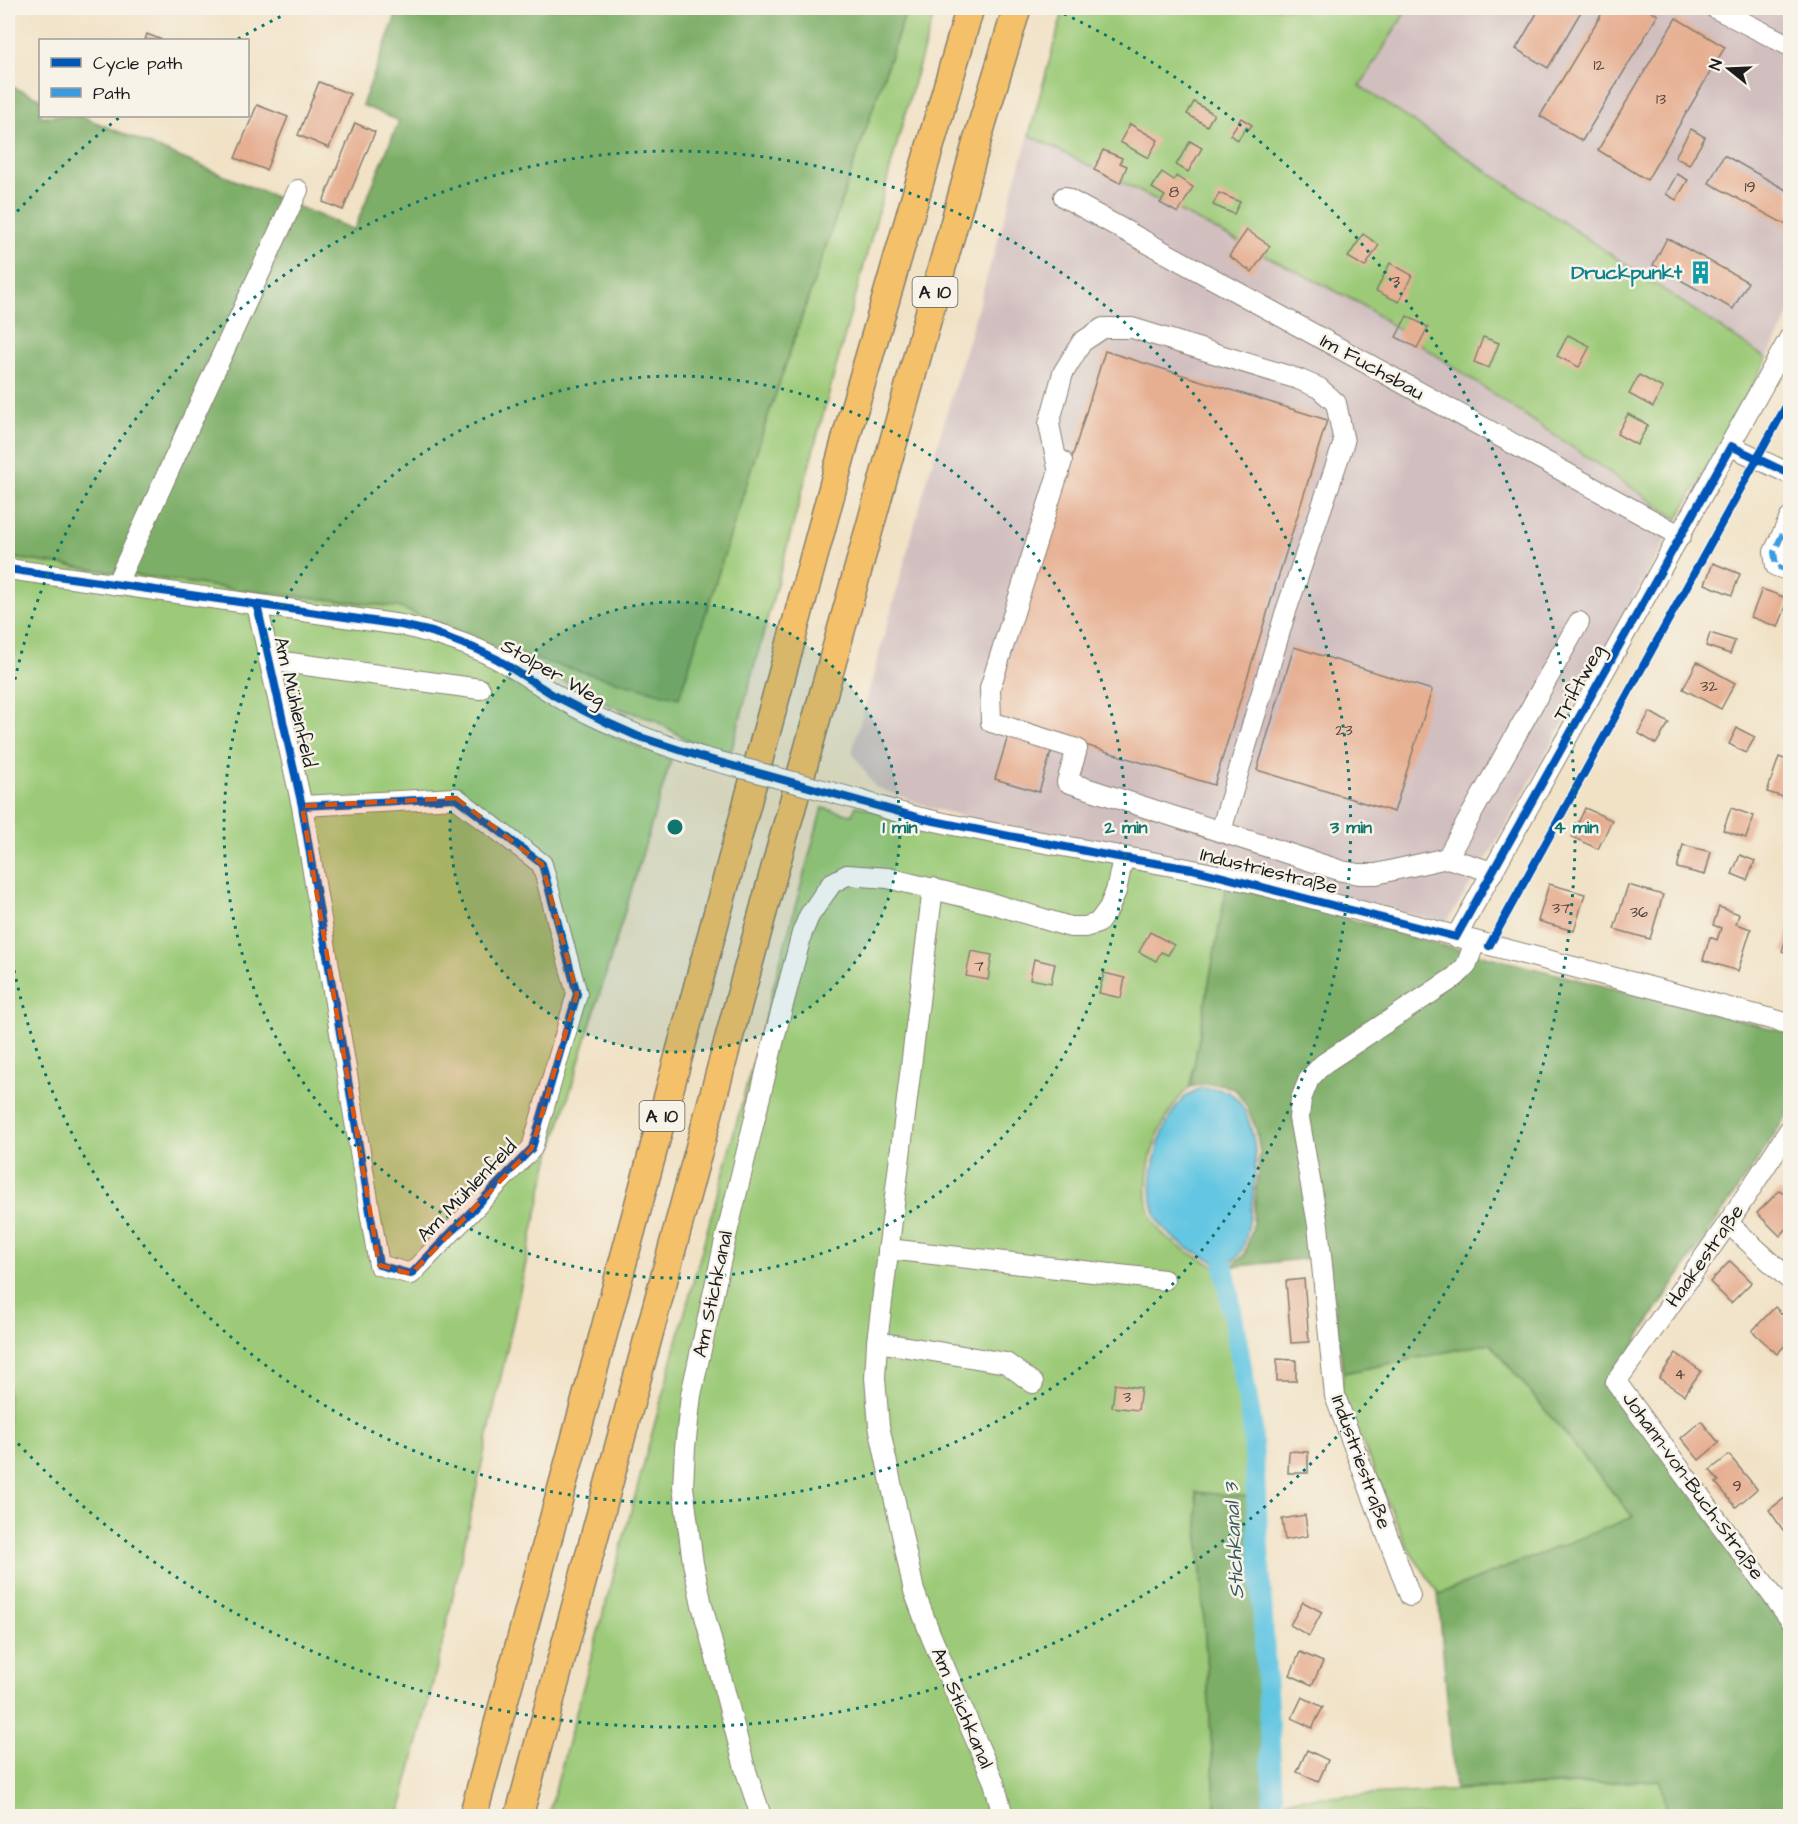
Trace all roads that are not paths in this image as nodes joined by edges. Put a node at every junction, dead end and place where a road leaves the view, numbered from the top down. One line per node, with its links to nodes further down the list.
1 (970, 8): 38 (highway, A 10)
2 (1017, 8): 39 (highway, A 10)
3 (1716, 8): 4 (street)
4 (1791, 46)
5 (298, 190): 14 (street)
6 (1064, 197): 11 (street, Im Fuchsbau)
7 (1791, 337): 8 (street, Triftweg)
8 (1731, 446): 9 (street); 11 (street, Triftweg)
9 (1791, 474)
10 (1791, 518): 13 (street)
11 (1681, 536): 24 (street, Triftweg)
12 (8, 569): 14 (street, Stolper Weg)
13 (1791, 571)
14 (116, 585): 15 (street, Stolper Weg)
15 (257, 605): 17 (street, Am Mühlenfeld); 21 (street, Stolper Weg, bridge)
16 (1578, 622): 23 (street)
17 (269, 660): 18 (street, Am Mühlenfeld); 19 (street, Am Mühlenfeld)
18 (480, 689)
19 (302, 806): 19 (street, Am Mühlenfeld)
20 (1221, 831): 20 (street); 23 (street)
21 (1072, 848): 22 (street, Industriestraße)
22 (1123, 858): 25 (street, Am Stichkanal); 26 (street, Industriestraße)
23 (1447, 858): 24 (street)
24 (1493, 872): 26 (street, Triftweg)
25 (933, 888): 30 (street, Am Stichkanal); 40 (street, Am Stichkanal)
26 (1466, 939): 27 (street, Industriestraße); 36 (street, Industriestraße)
27 (1791, 1024)
28 (1791, 1128): 29 (street, Haakestraße)
29 (1728, 1223): 32 (street); 34 (street, Haakestraße)
30 (888, 1250): 31 (street); 33 (street, Am Stichkanal)
31 (1164, 1280)
32 (1791, 1280)
33 (877, 1342): 35 (street); 41 (street, Am Stichkanal)
34 (1616, 1382): 37 (street, Johann-von-Buch-Straße)
35 (1033, 1383)
36 (1410, 1596)
37 (1791, 1619)
38 (473, 1816)
39 (519, 1816)
40 (760, 1816)
41 (1003, 1816)

